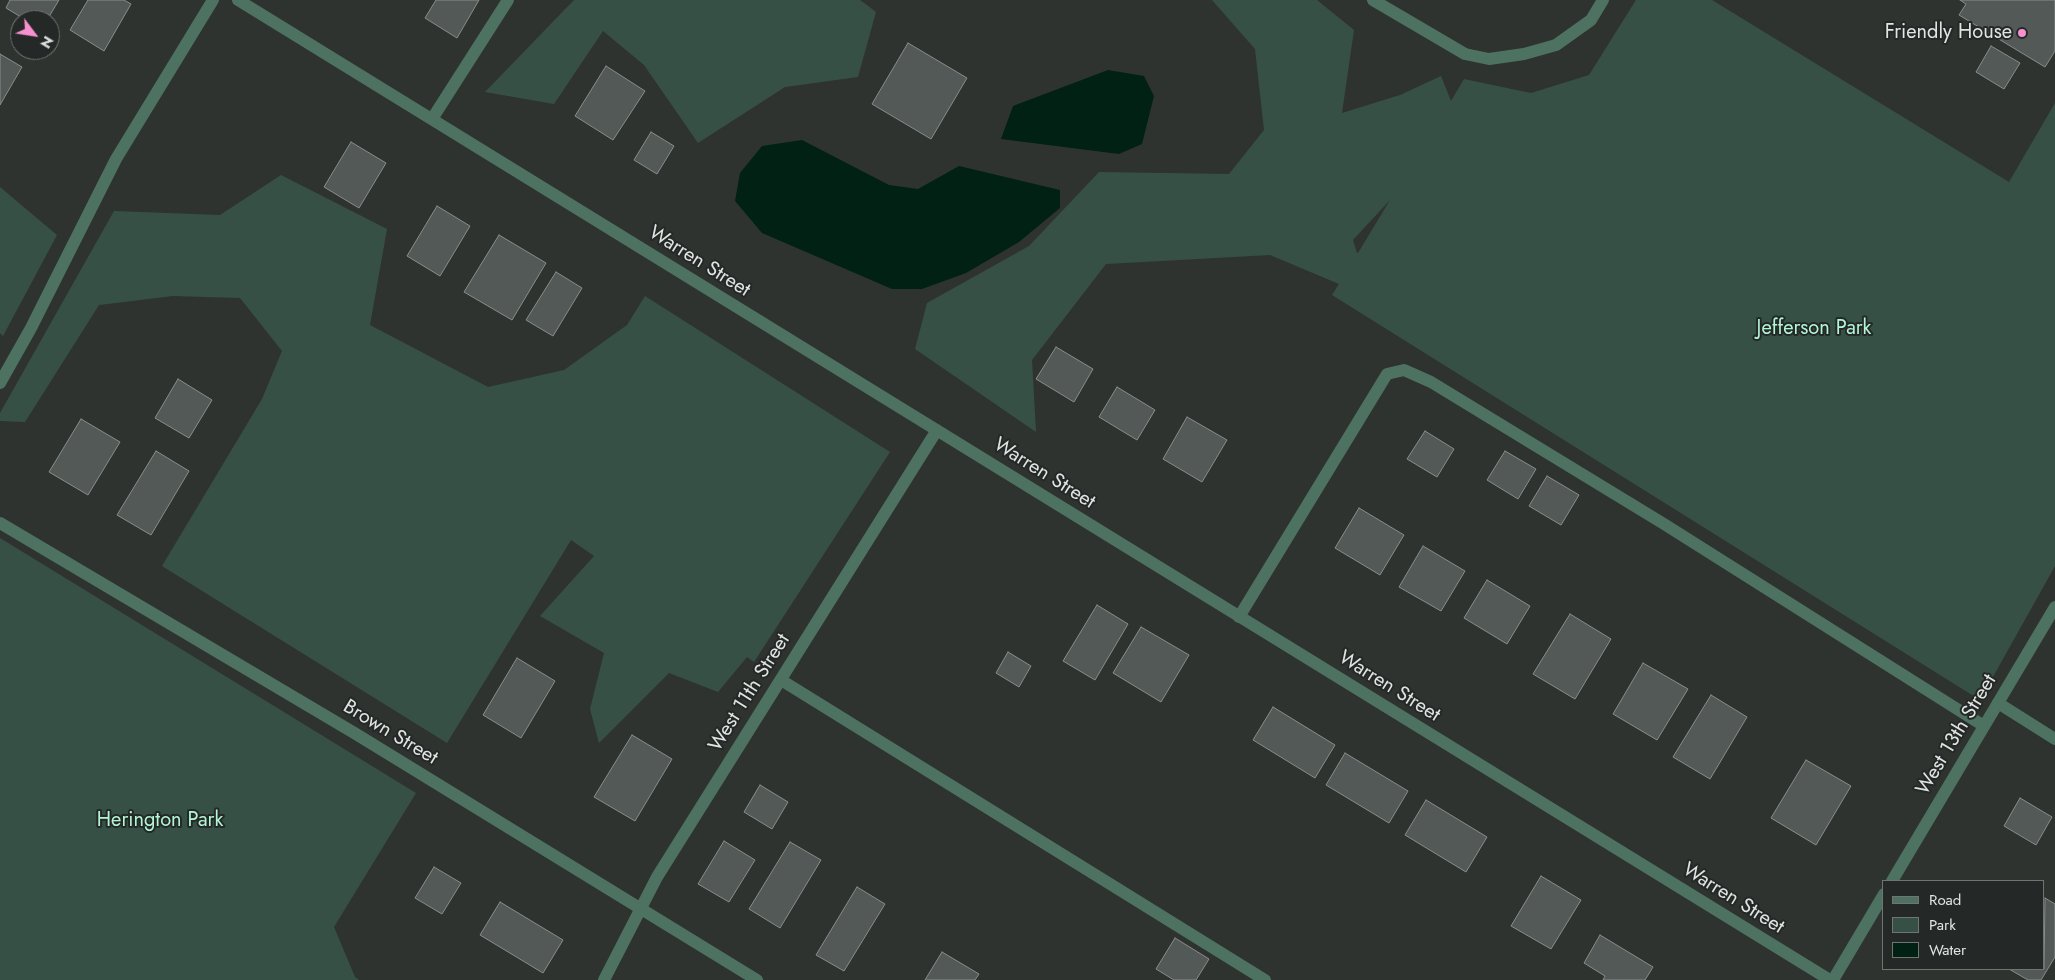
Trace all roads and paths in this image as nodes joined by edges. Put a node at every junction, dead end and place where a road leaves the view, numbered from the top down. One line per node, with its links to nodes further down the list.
1 (213, 0): 7 (street)
2 (238, 0): 6 (street, Warren Street)
3 (508, 0): 6 (street)
4 (1373, 0): 5 (street)
5 (1603, 0)
6 (432, 119): 8 (street, Warren Street)
7 (0, 383)
8 (937, 430): 11 (street, Warren Street); 12 (street, West 11th Street)
9 (0, 523): 18 (street, Brown Street)
10 (2055, 607): 13 (street, West 13th Street)
11 (1239, 616): 14 (street); 22 (street, Warren Street)
12 (781, 680): 18 (street, West 11th Street); 21 (street)
13 (1998, 703): 14 (street, West 13th Street); 15 (street)
14 (1984, 726): 16 (street, West 13th Street)
15 (2055, 739)
16 (1893, 880)
17 (1882, 897): 22 (street)
18 (641, 908): 19 (street, West 11th Street); 20 (street, Brown Street)
19 (604, 980)
20 (757, 980)
21 (1264, 980)
22 (1831, 980)

